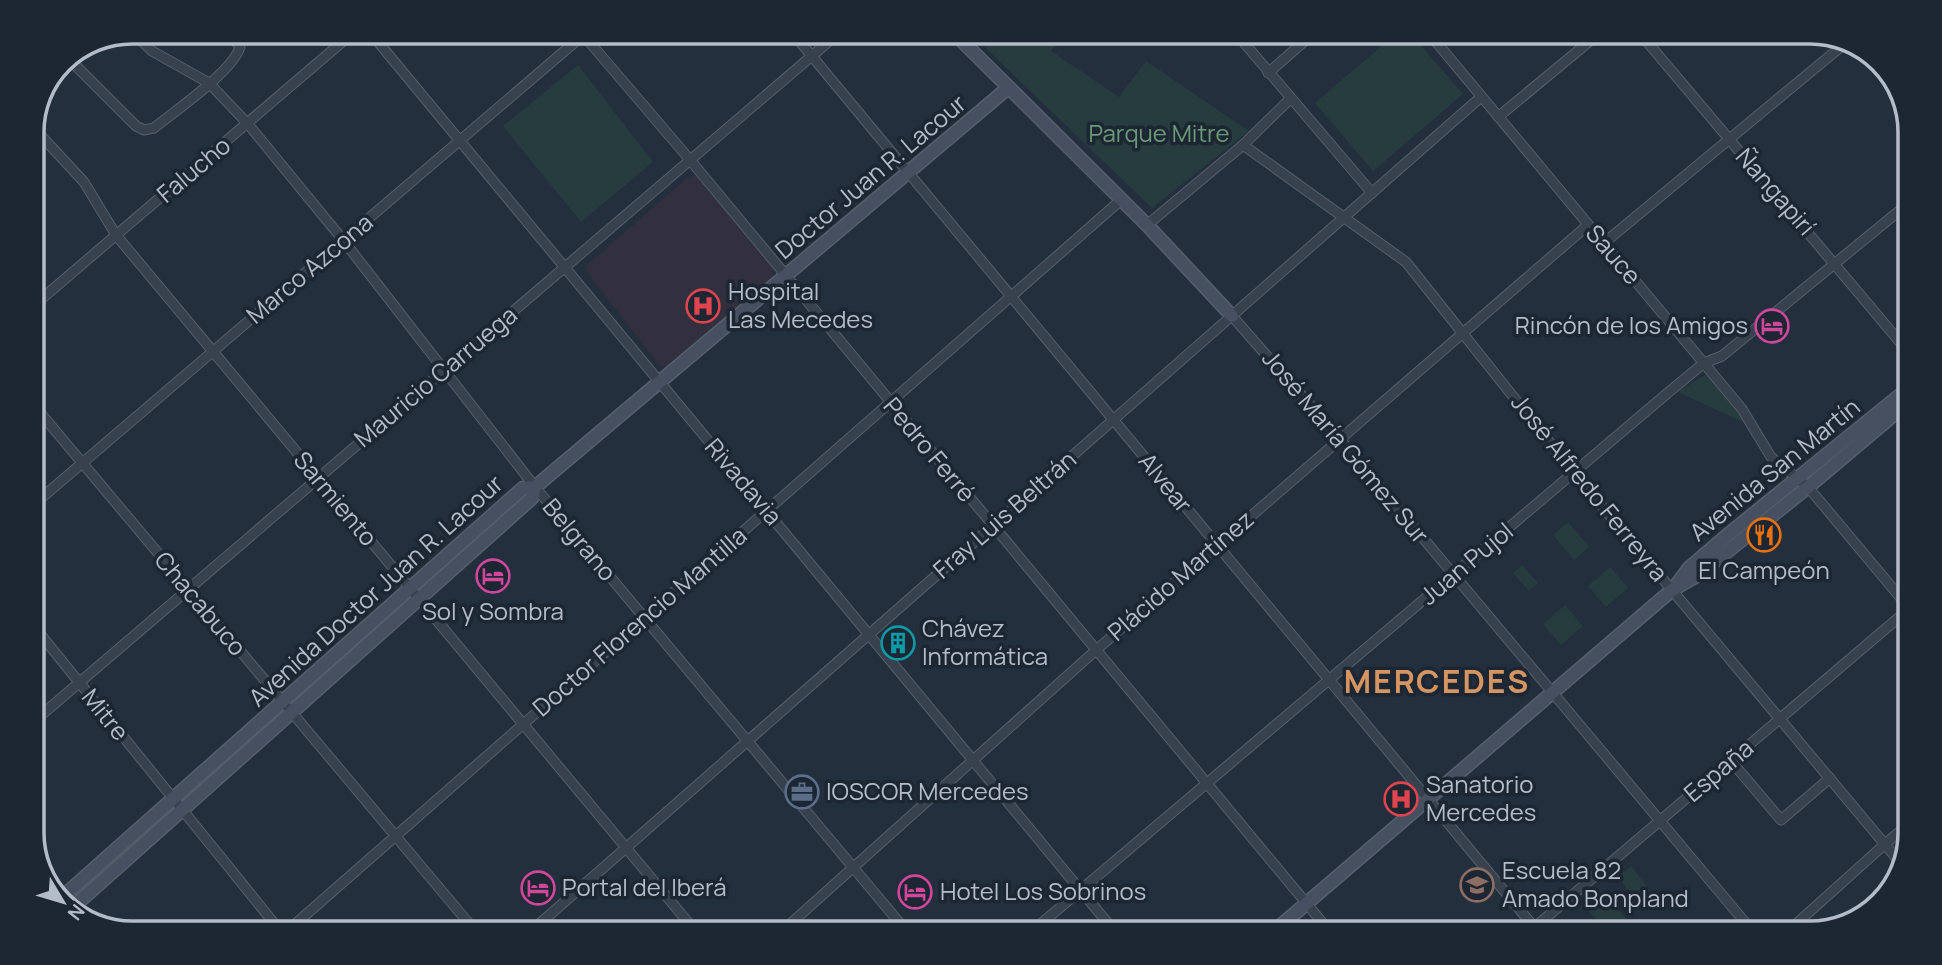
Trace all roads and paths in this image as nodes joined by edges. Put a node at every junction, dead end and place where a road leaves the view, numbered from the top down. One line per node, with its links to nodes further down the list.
1 (145, 44): 19 (street, Belgrano)
2 (238, 44): 19 (street)
3 (341, 44): 24 (street, Falucho)
4 (379, 44): 27 (street, Rivadavia)
5 (571, 44): 27 (street, Marco Azcona)
6 (593, 44): 29 (street, Pedro Ferré)
7 (801, 44): 16 (street, Alvear)
8 (827, 44): 16 (street, Mauricio Carruega)
9 (964, 44): 20 (street)
10 (1244, 44): 18 (street)
11 (1302, 44): 18 (street)
12 (1437, 44): 21 (street, Sauce)
13 (1587, 44): 23 (street)
14 (1648, 44): 26 (street, Ñangapirí)
15 (1838, 49): 26 (street)
16 (812, 57): 29 (street, Mauricio Carruega); 30 (street, Alvear)
17 (75, 65): 19 (street)
18 (1268, 73): 22 (street)
19 (209, 83): 24 (street, Belgrano)
20 (1008, 88): 30 (street, Doctor Juan R. Lacour); 32 (street)
21 (1481, 97): 23 (street, Sauce); 31 (street, Fray Luis Beltrán)
22 (1290, 99): 28 (street); 31 (street)
23 (1498, 117): 36 (street, Sauce)
24 (248, 124): 37 (street, Falucho); 38 (street, Belgrano)
25 (44, 138): 37 (street, Sarmiento)
26 (1729, 139): 39 (street); 40 (street, Ñangapirí)
27 (460, 141): 38 (street, Marco Azcona); 41 (street, Rivadavia)
28 (1242, 145): 34 (street, José Alfredo Ferreyra); 35 (street)
29 (691, 161): 41 (street, Mauricio Carruega); 42 (street, Pedro Ferré)
30 (908, 172): 42 (street, Doctor Juan R. Lacour); 43 (street, Alvear)
31 (1372, 193): 34 (street, Fray Luis Beltrán)
32 (1121, 200): 35 (street); 43 (street, Doctor Florencio Mantilla)
33 (1898, 212): 40 (street, Juan Pujol)
34 (1343, 218): 45 (street, Fray Luis Beltrán); 46 (street, José Alfredo Ferreyra)
35 (1147, 225): 45 (street)
36 (1588, 225): 39 (street, Sauce); 46 (street, Plácido Martínez)
37 (117, 235): 44 (street, Falucho); 48 (street, Sarmiento)
38 (343, 240): 48 (street, Marco Azcona); 50 (street, Belgrano)
39 (1604, 243): 49 (street, Sauce)
40 (1835, 263): 47 (street, Ñangapirí); 49 (street, Juan Pujol)
41 (565, 268): 50 (street, Mauricio Carruega); 51 (street, Rivadavia)
42 (786, 276): 51 (street, Doctor Juan R. Lacour); 53 (street, Pedro Ferré)
43 (1010, 296): 53 (street, Doctor Florencio Mantilla); 56 (street, Alvear)
44 (44, 297)
45 (1232, 316): 56 (street, Fray Luis Beltrán); 57 (street, José María Gómez Sur)
46 (1464, 333): 57 (street, Plácido Martínez); 59 (street, José Alfredo Ferreyra)
47 (1898, 339)
48 (213, 352): 58 (street, Marco Azcona); 60 (street, Sarmiento)
49 (1704, 363): 59 (street, Juan Pujol); 61 (street, Sauce)
50 (445, 370): 60 (street, Mauricio Carruega); 62 (street, Belgrano)
51 (660, 382): 62 (street, Doctor Juan R. Lacour); 65 (street, Rivadavia)
52 (1898, 397): 61 (street, Avenida San Martín)
53 (889, 403): 65 (street, Doctor Florencio Mantilla); 66 (street, Pedro Ferré)
54 (1898, 411): 63 (street, Avenida San Martín)
55 (44, 417): 58 (street, Chacabuco)
56 (1113, 420): 66 (street, Fray Luis Beltrán); 67 (street, Alvear)
57 (1340, 439): 67 (street, Plácido Martínez); 68 (street, José María Gómez Sur)
58 (82, 463): 64 (street, Marco Azcona); 69 (street, Chacabuco)
59 (1574, 473): 68 (street, Juan Pujol); 71 (street, José Alfredo Ferreyra)
60 (318, 478): 69 (street, Mauricio Carruega); 70 (street, Sarmiento)
61 (1797, 478): 63 (street, Sauce); 71 (street, Avenida San Martín)
62 (535, 487): 70 (street, Avenida Doctor Juan R. Lacour); 73 (street, Avenida Doctor Juan R. Lacour); 74 (street, Belgrano)
63 (1808, 487): 71 (street, Avenida San Martín); 72 (street, Sauce)
64 (44, 496)
65 (766, 510): 74 (street, Doctor Florencio Mantilla); 76 (street, Rivadavia)
66 (992, 527): 76 (street, Fray Luis Beltrán); 78 (street, Pedro Ferré)
67 (1216, 546): 78 (street, Plácido Martínez); 79 (street, Alvear)
68 (1454, 575): 79 (street, Juan Pujol); 81 (street, José María Gómez Sur)
69 (188, 589): 80 (street, Mauricio Carruega); 82 (street, Chacabuco)
70 (410, 589): 73 (street, Sarmiento); 82 (street, Avenida Doctor Juan R. Lacour)
71 (1672, 590): 81 (street, Avenida San Martín); 85 (street, José Alfredo Ferreyra)
72 (1898, 595)
73 (419, 599): 84 (street, Avenida Doctor Juan R. Lacour); 86 (street, Sarmiento)
74 (644, 618): 86 (street, Doctor Florencio Mantilla); 87 (street, Belgrano)
75 (1898, 619): 85 (street, España)
76 (869, 634): 87 (street, Fray Luis Beltrán); 88 (street, Rivadavia)
77 (44, 639): 80 (street, Mitre)
78 (1095, 651): 88 (street, Plácido Martínez); 91 (street, Pedro Ferré)
79 (1329, 681): 91 (street, Juan Pujol); 92 (street, Alvear)
80 (79, 682): 83 (street, Mauricio Carruega); 93 (street, Mitre)
81 (1552, 693): 92 (street, Avenida San Martín); 94 (street, José María Gómez Sur)
82 (283, 702): 84 (street, Chacabuco); 93 (street, Avenida Doctor Juan R. Lacour)
83 (44, 713)
84 (292, 713): 93 (street, Avenida Doctor Juan R. Lacour); 96 (street, Chacabuco)
85 (1780, 719): 89 (street, España); 90 (street, José Alfredo Ferreyra)
86 (523, 724): 96 (street, Doctor Florencio Mantilla); 98 (street, Sarmiento)
87 (748, 741): 98 (street, Fray Luis Beltrán); 101 (street, Belgrano)
88 (974, 760): 101 (street, Plácido Martínez); 103 (street, Rivadavia)
89 (1731, 761): 90 (street); 94 (street, España)
90 (1830, 778): 97 (street, José Alfredo Ferreyra)
91 (1207, 784): 103 (street, Juan Pujol); 104 (street, Pedro Ferré)
92 (1428, 800): 104 (street, Avenida San Martín); 116 (street, Alvear)
93 (178, 805): 100 (street, Avenida Doctor Juan R. Lacour); 102 (street, Avenida Doctor Juan R. Lacour); 105 (street, Mitre)
94 (1660, 821): 117 (street, España); 118 (street, José María Gómez Sur)
95 (1898, 833): 97 (street)
96 (395, 836): 106 (street, Doctor Florencio Mantilla); 107 (street, Chacabuco)
97 (1885, 844): 99 (street, José Alfredo Ferreyra); 119 (street)
98 (626, 848): 108 (street, Fray Luis Beltrán); 109 (street, Sarmiento)
99 (1895, 857)
100 (98, 869)
101 (854, 869): 110 (street, Plácido Martínez); 111 (street, Belgrano)
102 (98, 883)
103 (1081, 891): 112 (street, Juan Pujol); 113 (street, Rivadavia)
104 (1307, 904): 114 (street, Avenida San Martín); 115 (street, Pedro Ferré)
105 (274, 921)
106 (298, 921)
107 (467, 921)
108 (543, 921)
109 (687, 921)
110 (794, 921)
111 (898, 921)
112 (1045, 921)
113 (1106, 921)
114 (1286, 921)
115 (1321, 921)
116 (1524, 921)
117 (1546, 921)
118 (1744, 921)
119 (1799, 921)

